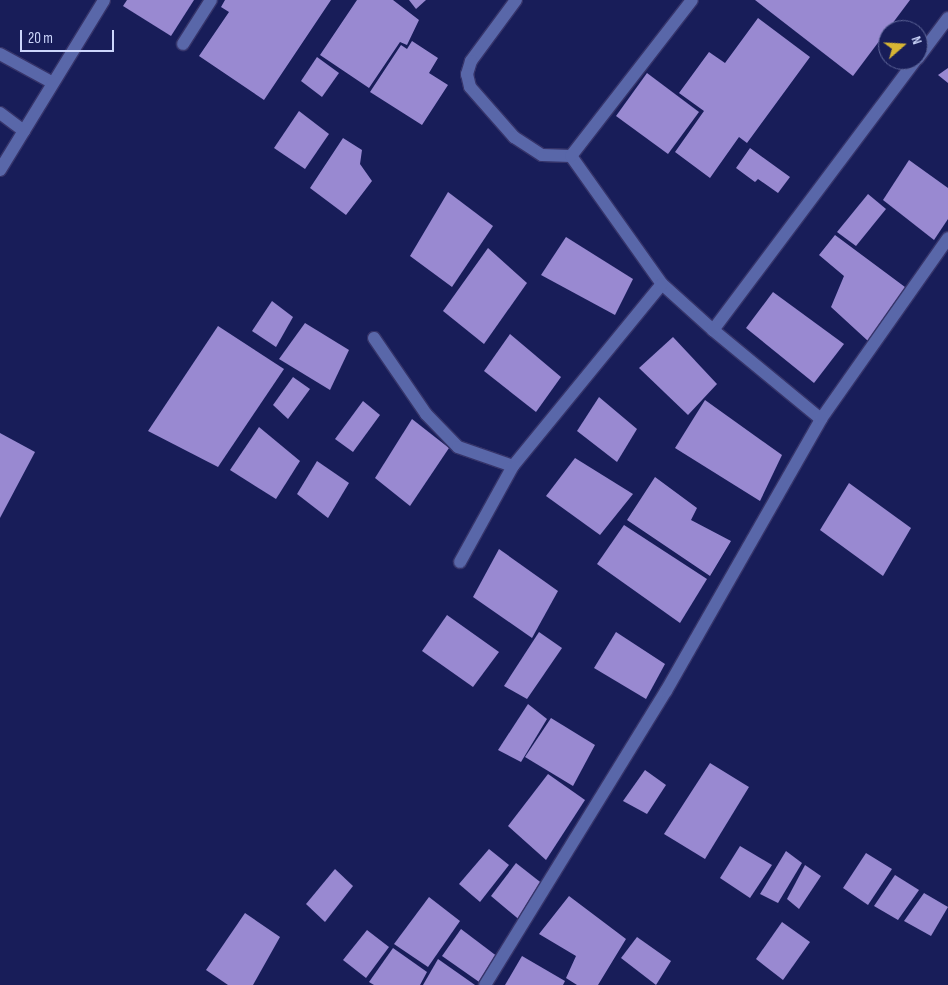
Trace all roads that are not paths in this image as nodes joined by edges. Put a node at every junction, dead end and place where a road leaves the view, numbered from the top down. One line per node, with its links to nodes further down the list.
1 (104, 0): 10 (street)
2 (211, 0): 6 (street)
3 (516, 0): 13 (street)
4 (692, 0): 13 (street)
5 (948, 18): 7 (street)
6 (183, 44)
7 (928, 44)
8 (0, 54): 10 (street)
9 (909, 70): 17 (street)
10 (53, 83): 12 (street)
11 (0, 113): 12 (street)
12 (24, 131): 14 (street)
13 (571, 156): 16 (street)
14 (0, 170)
15 (948, 238): 19 (street)
16 (662, 284): 17 (street); 20 (street)
17 (713, 330): 19 (street)
18 (374, 338): 20 (street)
19 (821, 419): 22 (street)
20 (513, 466): 21 (street)
21 (460, 562)
22 (485, 985)

